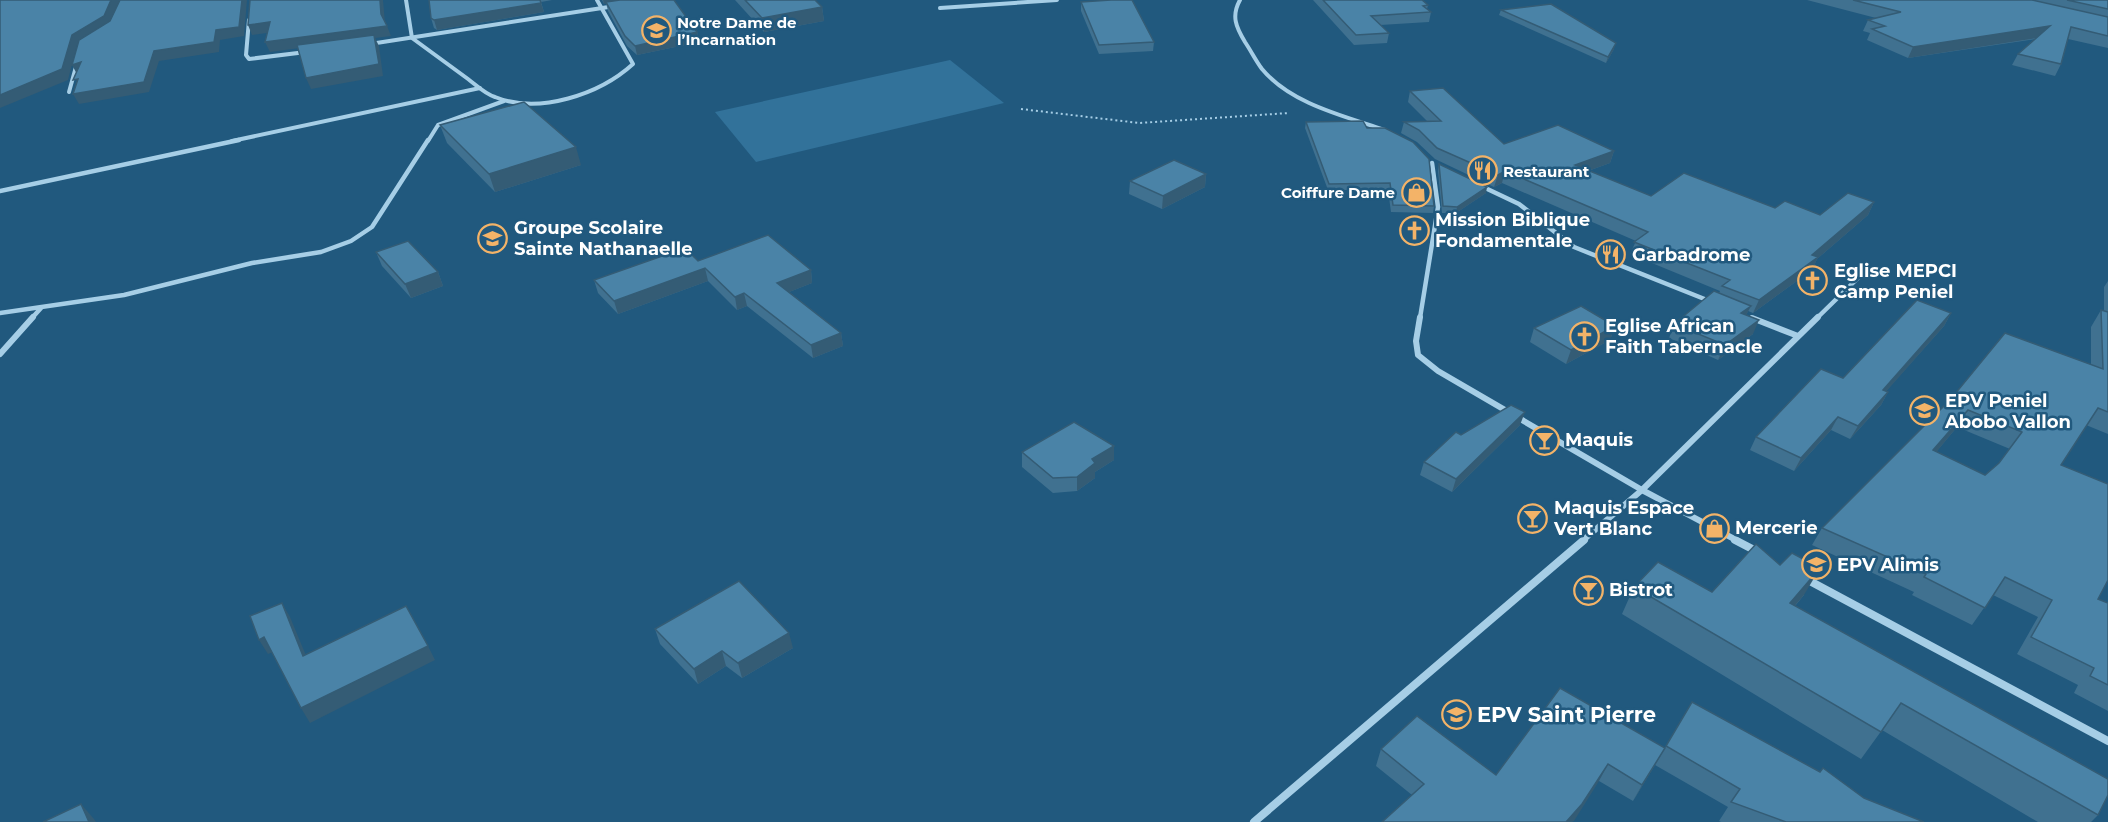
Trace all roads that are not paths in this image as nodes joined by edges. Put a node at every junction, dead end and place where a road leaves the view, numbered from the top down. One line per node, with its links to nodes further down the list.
1 (406, 0): 9 (street)
2 (597, 0): 6 (street)
3 (1057, 0): 7 (street)
4 (1240, 0): 16 (street)
5 (622, 5): 6 (street)
6 (602, 8): 9 (street); 15 (street)
7 (940, 8)
8 (250, 11): 11 (street)
9 (412, 38): 10 (street); 13 (street)
10 (366, 44)
11 (308, 52)
12 (78, 58): 14 (street)
13 (480, 88): 15 (street); 21 (street)
14 (69, 92)
15 (504, 101): 24 (street)
16 (1395, 135)
17 (1426, 157): 18 (street)
18 (1432, 163): 19 (street); 29 (street)
19 (1443, 168)
20 (1475, 184): 23 (street)
21 (0, 191)
22 (1861, 275): 27 (street)
23 (1724, 307)
24 (42, 308): 25 (street); 28 (street)
25 (0, 313)
26 (1745, 315): 27 (street)
27 (1798, 336): 29 (street)
28 (0, 354)
29 (1642, 490): 30 (street); 33 (street)
30 (1766, 557)
31 (1797, 574): 32 (street)
32 (2108, 741)
33 (1254, 822)

